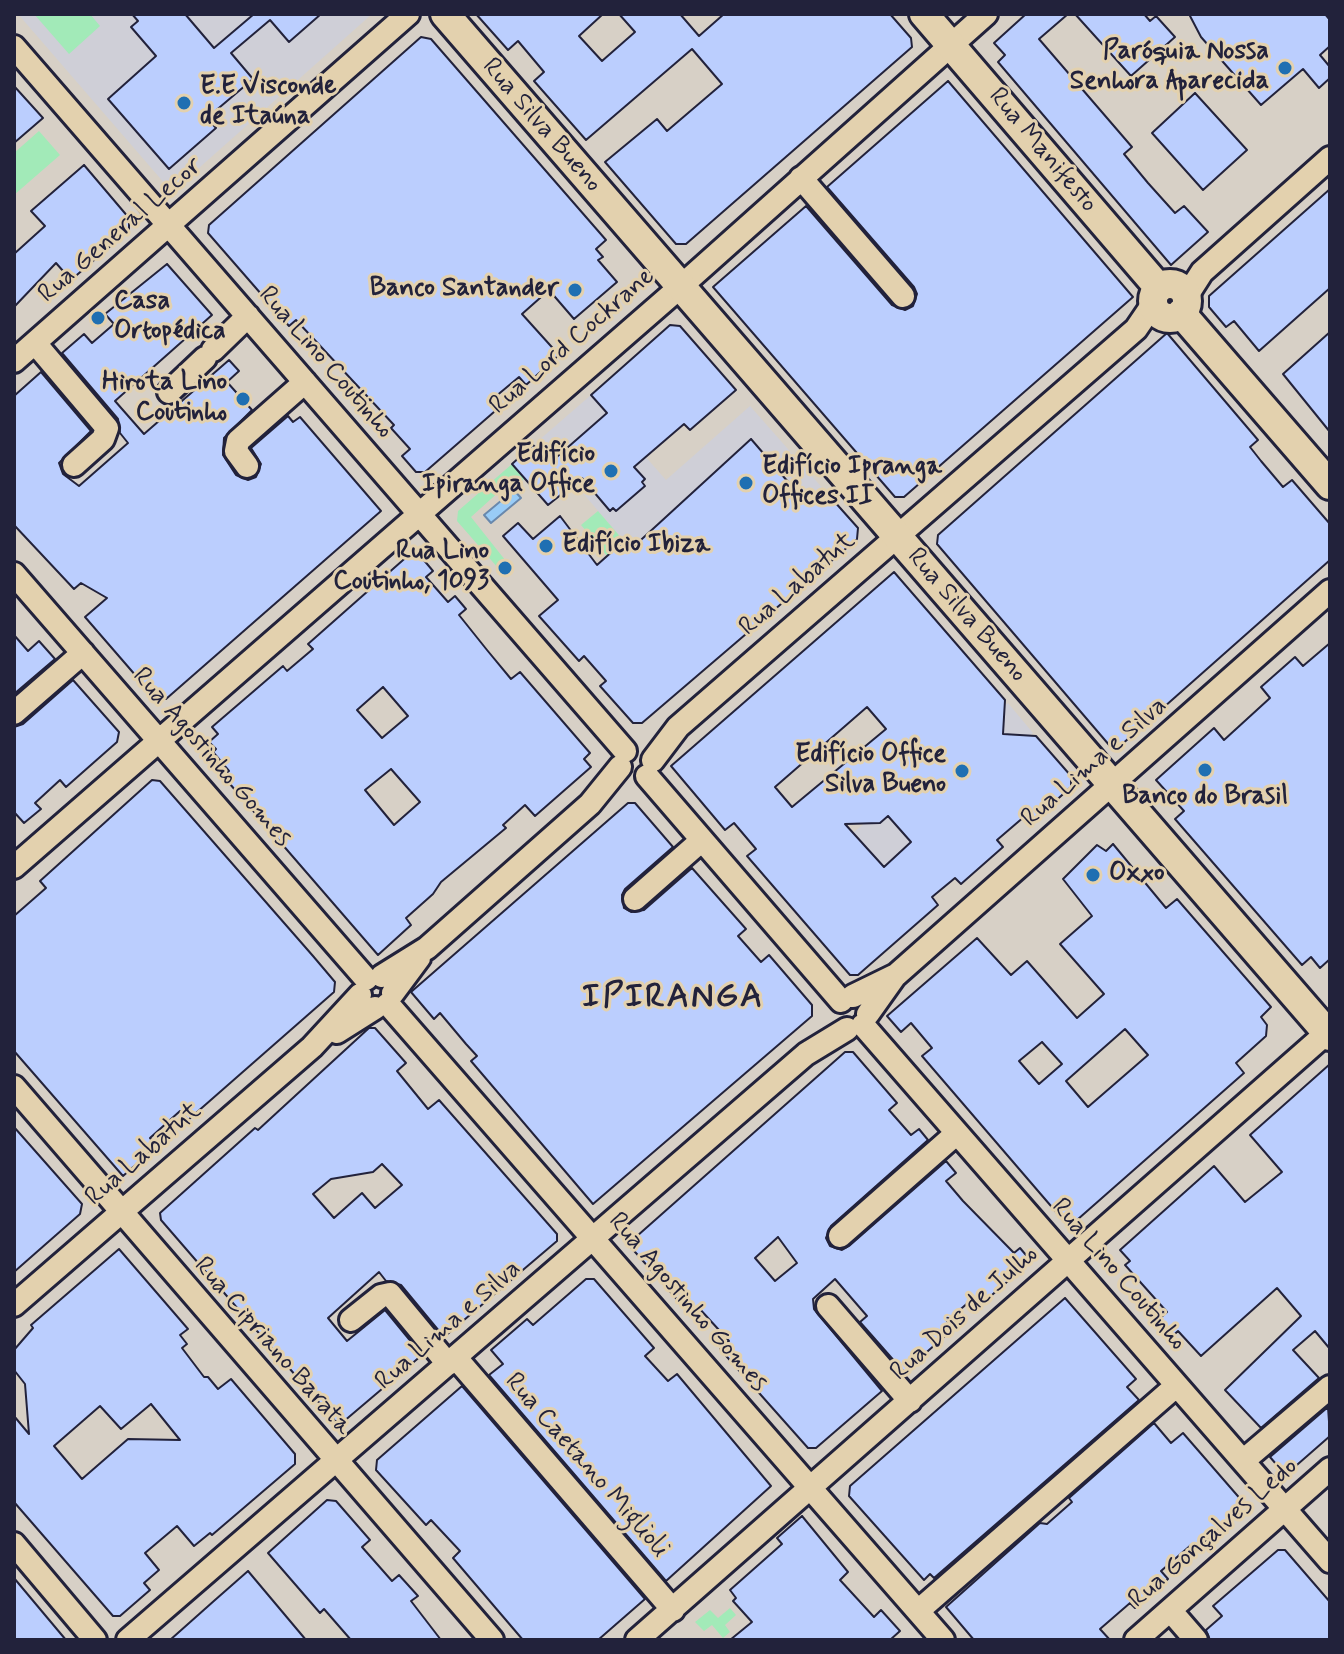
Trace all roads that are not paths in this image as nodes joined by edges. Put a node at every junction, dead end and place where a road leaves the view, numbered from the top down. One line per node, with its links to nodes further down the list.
1 (408, 14): 9 (street, Rua General Lecor)
2 (445, 14): 10 (main road, Rua Silva Bueno)
3 (924, 14): 5 (main road, Rua Manifesto)
4 (986, 14): 5 (street, Rua Lord Cockrane)
5 (951, 44): 8 (street, Rua Lord Cockrane); 12 (main road, Rua Manifesto)
6 (14, 47): 9 (street, Rua Lino Coutinho)
7 (1330, 158): 12 (street, Rua Labatut)
8 (801, 178): 10 (street, Rua Lord Cockrane); 11 (street)
9 (170, 226): 13 (street, Rua Lino Coutinho); 14 (street, Rua General Lecor)
10 (679, 288): 21 (street, Rua Lord Cockrane); 22 (main road, Rua Silva Bueno)
11 (903, 296)
12 (1169, 301): 20 (main road, Rua Manifesto); 22 (street, Rua Labatut)
13 (248, 316): 16 (street, Rua Lino Coutinho); 17 (street)
14 (35, 343): 15 (street, Rua General Lecor); 18 (street)
15 (14, 361)
16 (305, 382): 19 (street); 21 (street, Rua Lino Coutinho)
17 (169, 392)
18 (74, 465)
19 (247, 466)
20 (1330, 485)
21 (418, 513): 27 (street, Rua Lord Cockrane); 28 (street, Rua Lino Coutinho)
22 (897, 536): 28 (street, Rua Labatut); 29 (main road, Rua Silva Bueno)
23 (14, 574): 25 (street, Rua Agostinho Gomes)
24 (1330, 591): 29 (street, Rua Lima e Silva)
25 (83, 653): 26 (street); 27 (street, Rua Agostinho Gomes)
26 (14, 713)
27 (160, 740): 31 (street, Rua Lord Cockrane); 33 (street, Rua Agostinho Gomes)
28 (636, 764): 30 (street, Rua Lino Coutinho); 33 (street, Rua Labatut)
29 (1113, 785): 34 (street, Rua Lima e Silva); 35 (main road, Rua Silva Bueno)
30 (702, 840): 32 (street); 34 (street, Rua Lino Coutinho)
31 (14, 867)
32 (635, 899)
33 (377, 992): 38 (street, Rua Labatut); 40 (street, Rua Agostinho Gomes)
34 (851, 1014): 37 (street, Rua Lino Coutinho); 40 (street, Rua Lima e Silva)
35 (1329, 1033): 41 (street, Rua Dois de Julho)
36 (14, 1087): 38 (street, Rua Cipriano Barata)
37 (957, 1133): 39 (street); 41 (street, Rua Lino Coutinho)
38 (119, 1213): 42 (street, Rua Labatut); 49 (street, Rua Cipriano Barata)
39 (840, 1236)
40 (593, 1238): 45 (street, Rua Lima e Silva); 52 (street, Rua Agostinho Gomes)
41 (1069, 1259): 46 (street, Rua Lino Coutinho); 48 (street, Rua Dois de Julho)
42 (14, 1305)
43 (828, 1306): 48 (street)
44 (351, 1320): 45 (street, Rua Caetano Miglioli)
45 (452, 1361): 49 (street, Rua Lima e Silva); 56 (street, Rua Caetano Miglioli)
46 (1176, 1386): 50 (street, Rua Lino Coutinho); 58 (street)
47 (1330, 1387): 50 (street)
48 (910, 1401): 52 (street, Rua Dois de Julho)
49 (335, 1461): 60 (street, Rua Lima e Silva); 61 (street, Rua Cipriano Barata)
50 (1243, 1461): 53 (street, Rua Lino Coutinho)
51 (1330, 1469): 53 (street, Rua Gonçalves Ledo)
52 (812, 1489): 56 (street, Rua Dois de Julho); 58 (street, Rua Agostinho Gomes)
53 (1285, 1508): 55 (street, Rua Lino Coutinho); 57 (street, Rua Gonçalves Ledo)
54 (14, 1544): 59 (street)
55 (1330, 1561)
56 (673, 1610): 62 (street, Rua Dois de Julho)
57 (1170, 1610): 64 (street, Rua Gonçalves Ledo); 65 (street)
58 (918, 1611): 63 (street, Rua Agostinho Gomes)
59 (95, 1640)
60 (128, 1640)
61 (492, 1640)
62 (637, 1640)
63 (943, 1640)
64 (1136, 1640)
65 (1196, 1640)

